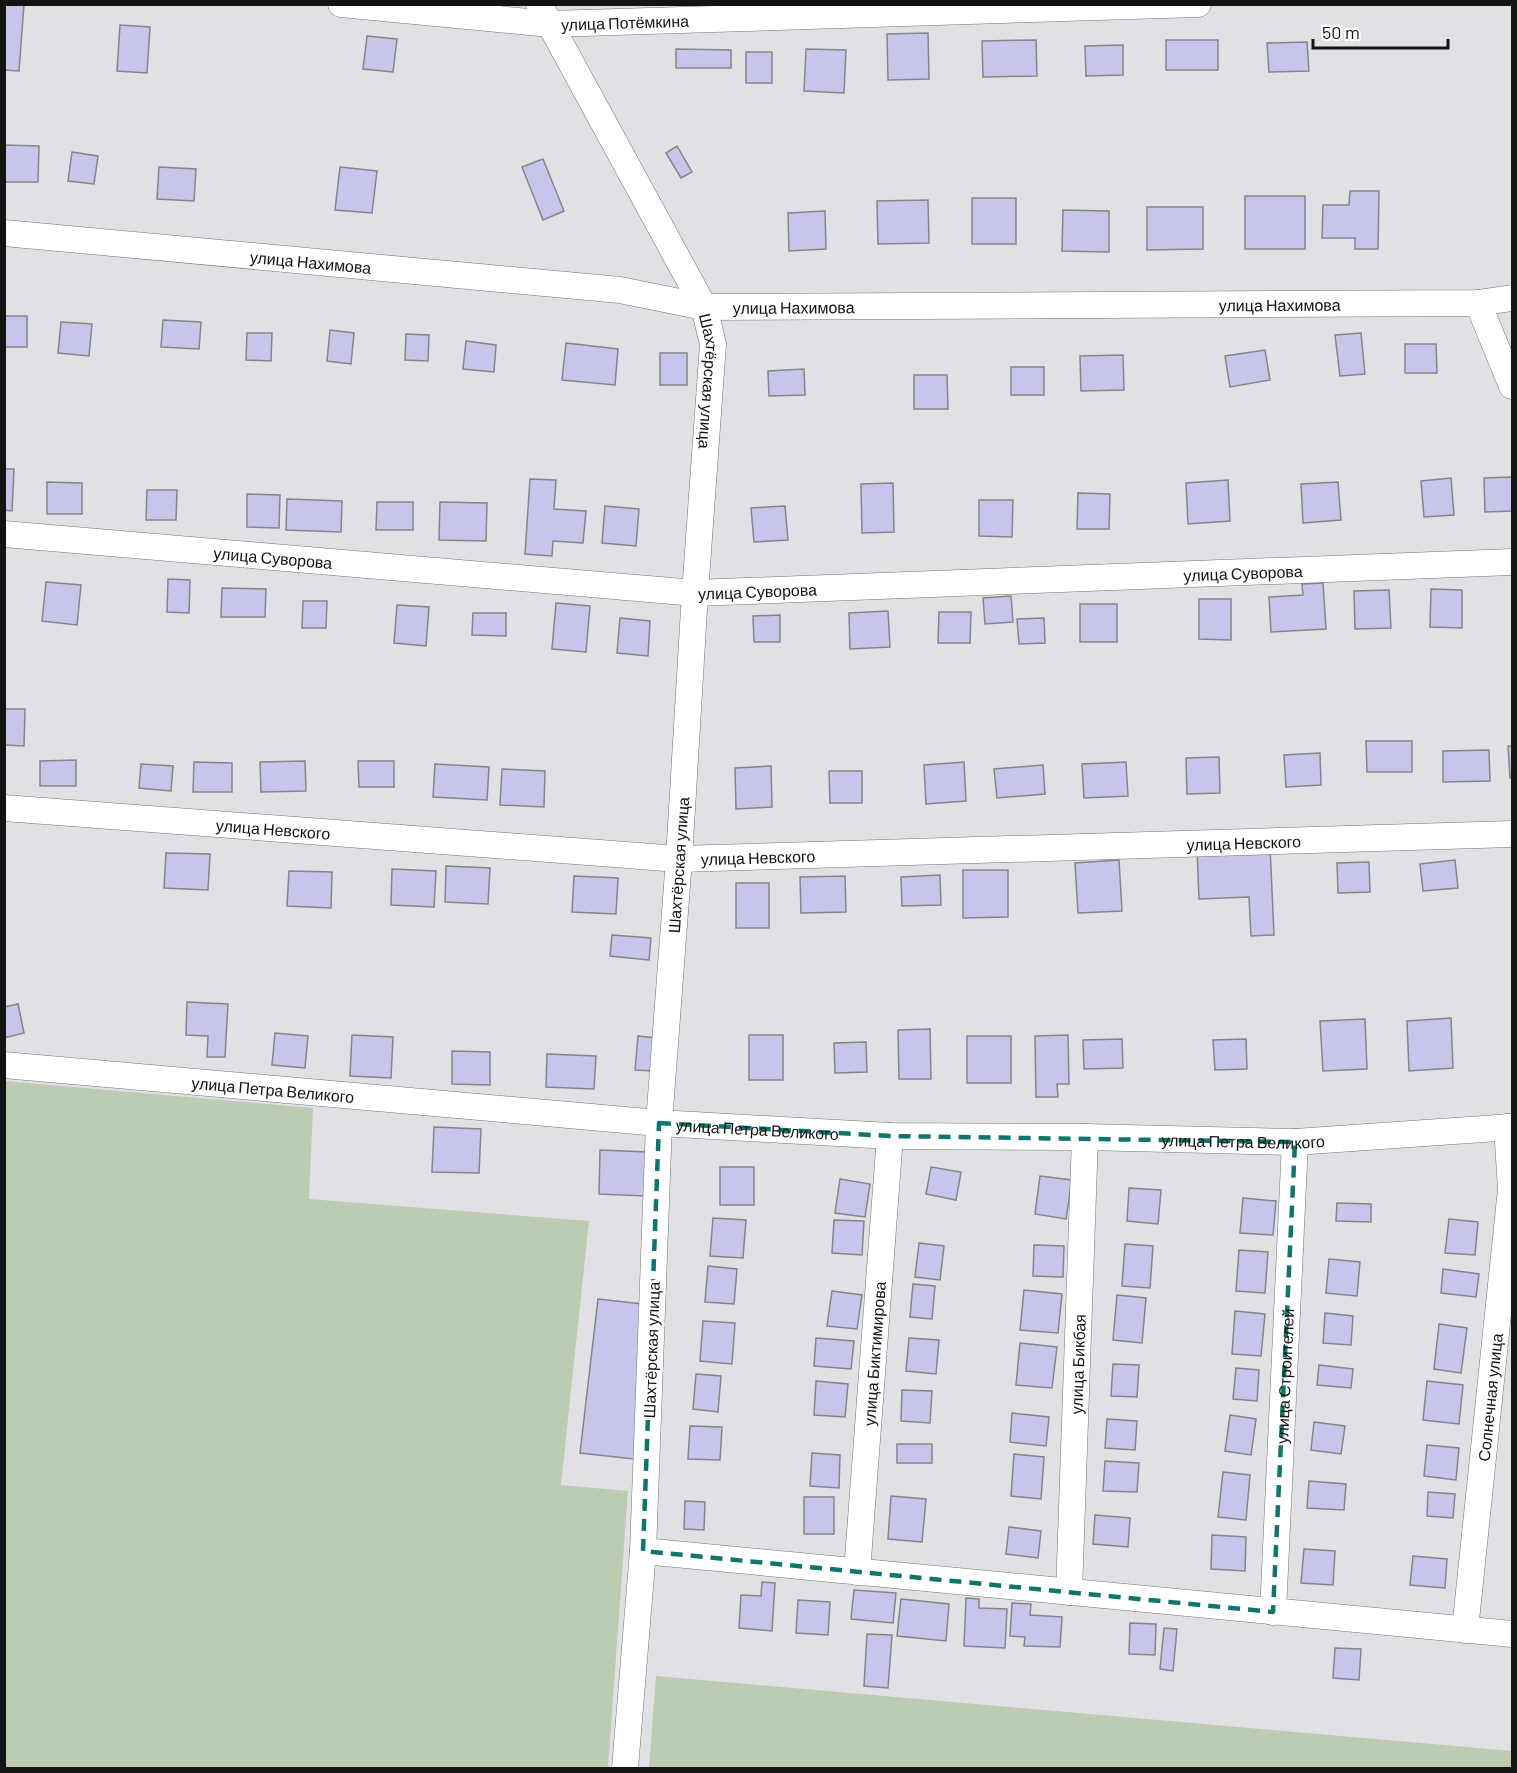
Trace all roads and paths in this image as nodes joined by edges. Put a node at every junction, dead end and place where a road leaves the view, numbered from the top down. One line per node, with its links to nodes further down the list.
1 (340, 4): 3 (street, улица Потёмкина)
2 (1198, 4): 3 (street, улица Потёмкина)
3 (544, 14): 7 (street, Шахтёрская улица)
4 (4, 233): 7 (street, улица Нахимова)
5 (1512, 298): 6 (street, улица Нахимова)
6 (1478, 303): 7 (street, улица Нахимова); 8 (street)
7 (704, 307): 11 (street, Шахтёрская улица)
8 (1512, 386)
9 (4, 534): 11 (street, улица Суворова)
10 (1512, 562): 11 (street, улица Суворова)
11 (695, 593): 14 (street, Шахтёрская улица)
12 (4, 807): 14 (street, улица Невского)
13 (1512, 834): 14 (street, улица Невского)
14 (679, 859): 16 (street, Шахтёрская улица)
15 (4, 1065): 16 (street, улица Петра Великого)
16 (659, 1123): 18 (street, улица Петра Великого); 21 (street, Шахтёрская улица)
17 (1510, 1127): 20 (street, улица Петра Великого); 25 (street, Солнечная улица)
18 (890, 1136): 19 (street, улица Петра Великого); 22 (street, улица Биктимирова)
19 (1084, 1137): 20 (street, улица Петра Великого); 23 (street, улица Бикбая)
20 (1295, 1142): 24 (street, улица Строителей)
21 (643, 1551): 22 (street); 27 (street, Шахтёрская улица)
22 (857, 1572): 23 (street)
23 (1068, 1592): 24 (street)
24 (1273, 1612): 25 (street)
25 (1465, 1630): 26 (street)
26 (1512, 1634)
27 (625, 1768)

